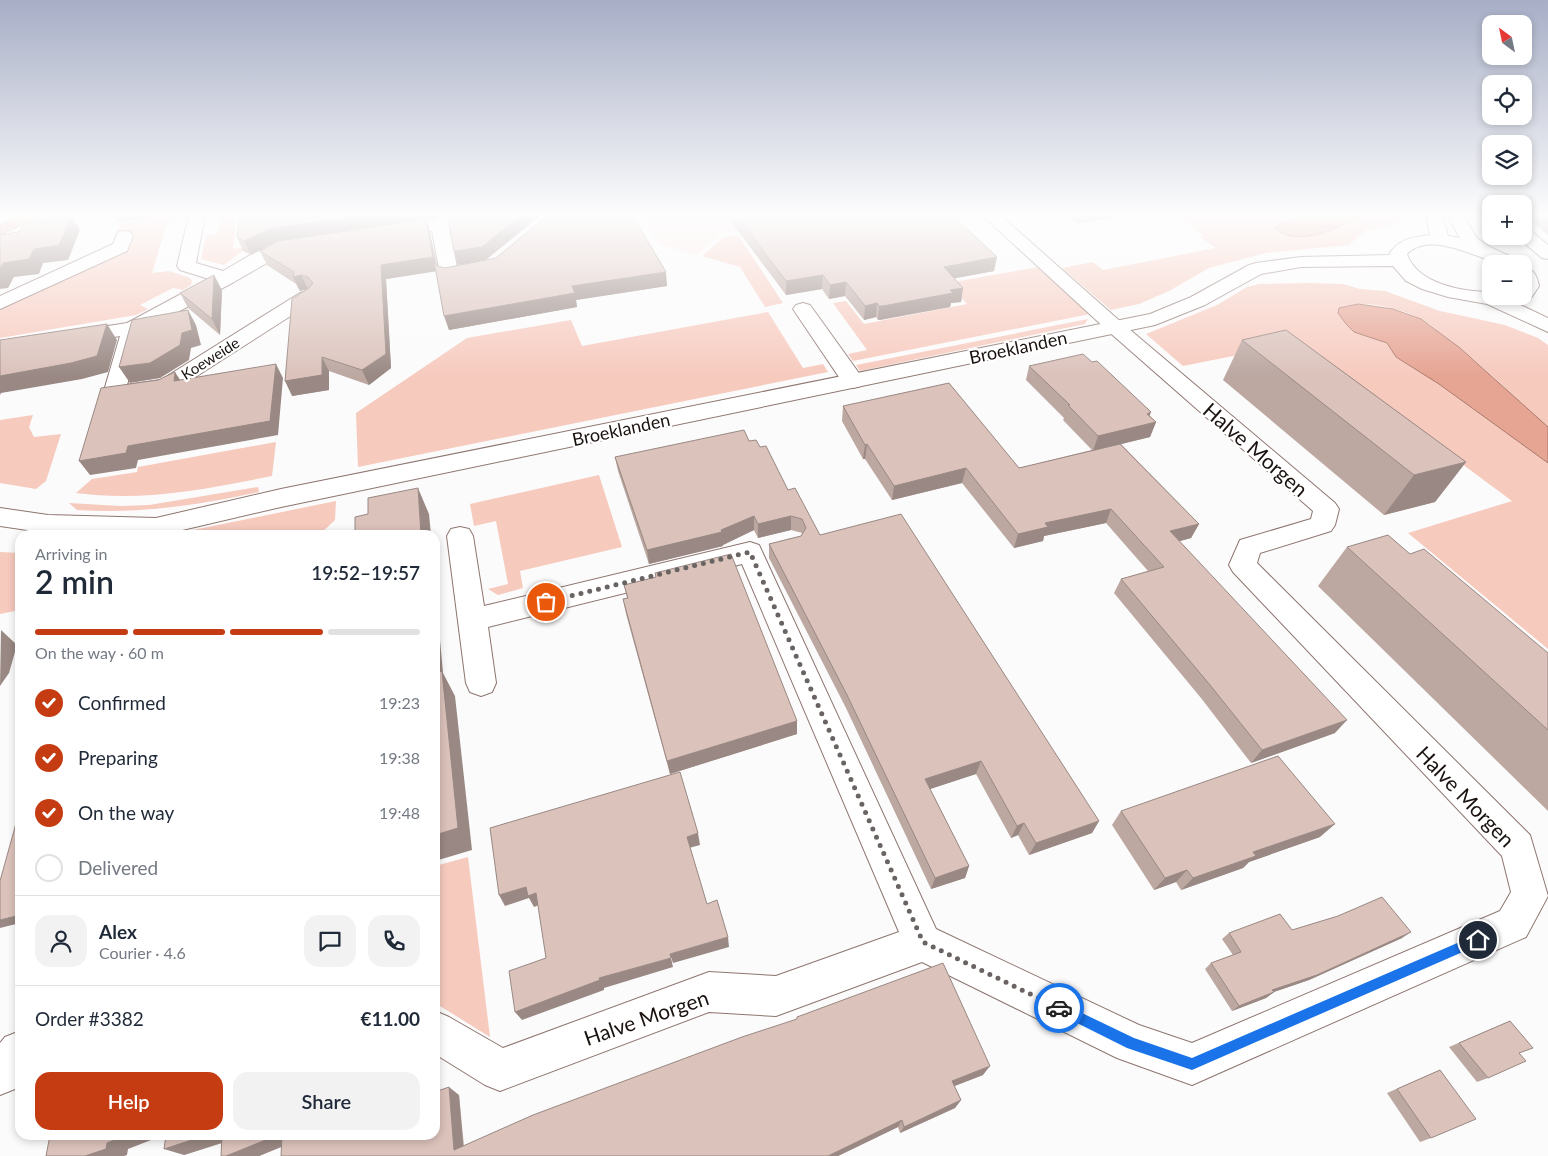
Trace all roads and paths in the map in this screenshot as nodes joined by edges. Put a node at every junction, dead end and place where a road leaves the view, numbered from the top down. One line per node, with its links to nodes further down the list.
1 (74, 269): 15 (street)
2 (196, 269): 9 (street)
3 (243, 269): 9 (street)
4 (448, 269): 5 (street)
5 (476, 269)
6 (1050, 269): 20 (street)
7 (1256, 269): 11 (street, Broeklanden)
8 (1404, 269): 10 (street)
9 (227, 278): 21 (street)
10 (1417, 278): 11 (street, Broeklanden); 13 (street)
11 (1233, 281): 20 (street, Broeklanden)
12 (307, 297): 21 (street, Koeweide)
13 (1482, 298)
14 (1532, 299): 18 (street)
15 (0, 303)
16 (1504, 305): 19 (street)
17 (803, 309): 23 (street)
18 (1548, 310)
19 (1548, 326)
20 (1115, 327): 23 (street, Broeklanden); 30 (street, Halve Morgen)
21 (132, 328): 22 (street)
22 (0, 349)
23 (854, 381): 26 (street, Broeklanden)
24 (0, 517): 25 (street, Broeklanden)
25 (140, 530)
26 (159, 530)
27 (460, 536): 28 (street)
28 (472, 620): 29 (street); 30 (street)
29 (481, 684)
30 (923, 942): 31 (street, Halve Morgen)
31 (440, 1034)
32 (15, 1058): 33 (street)
33 (0, 1074)

